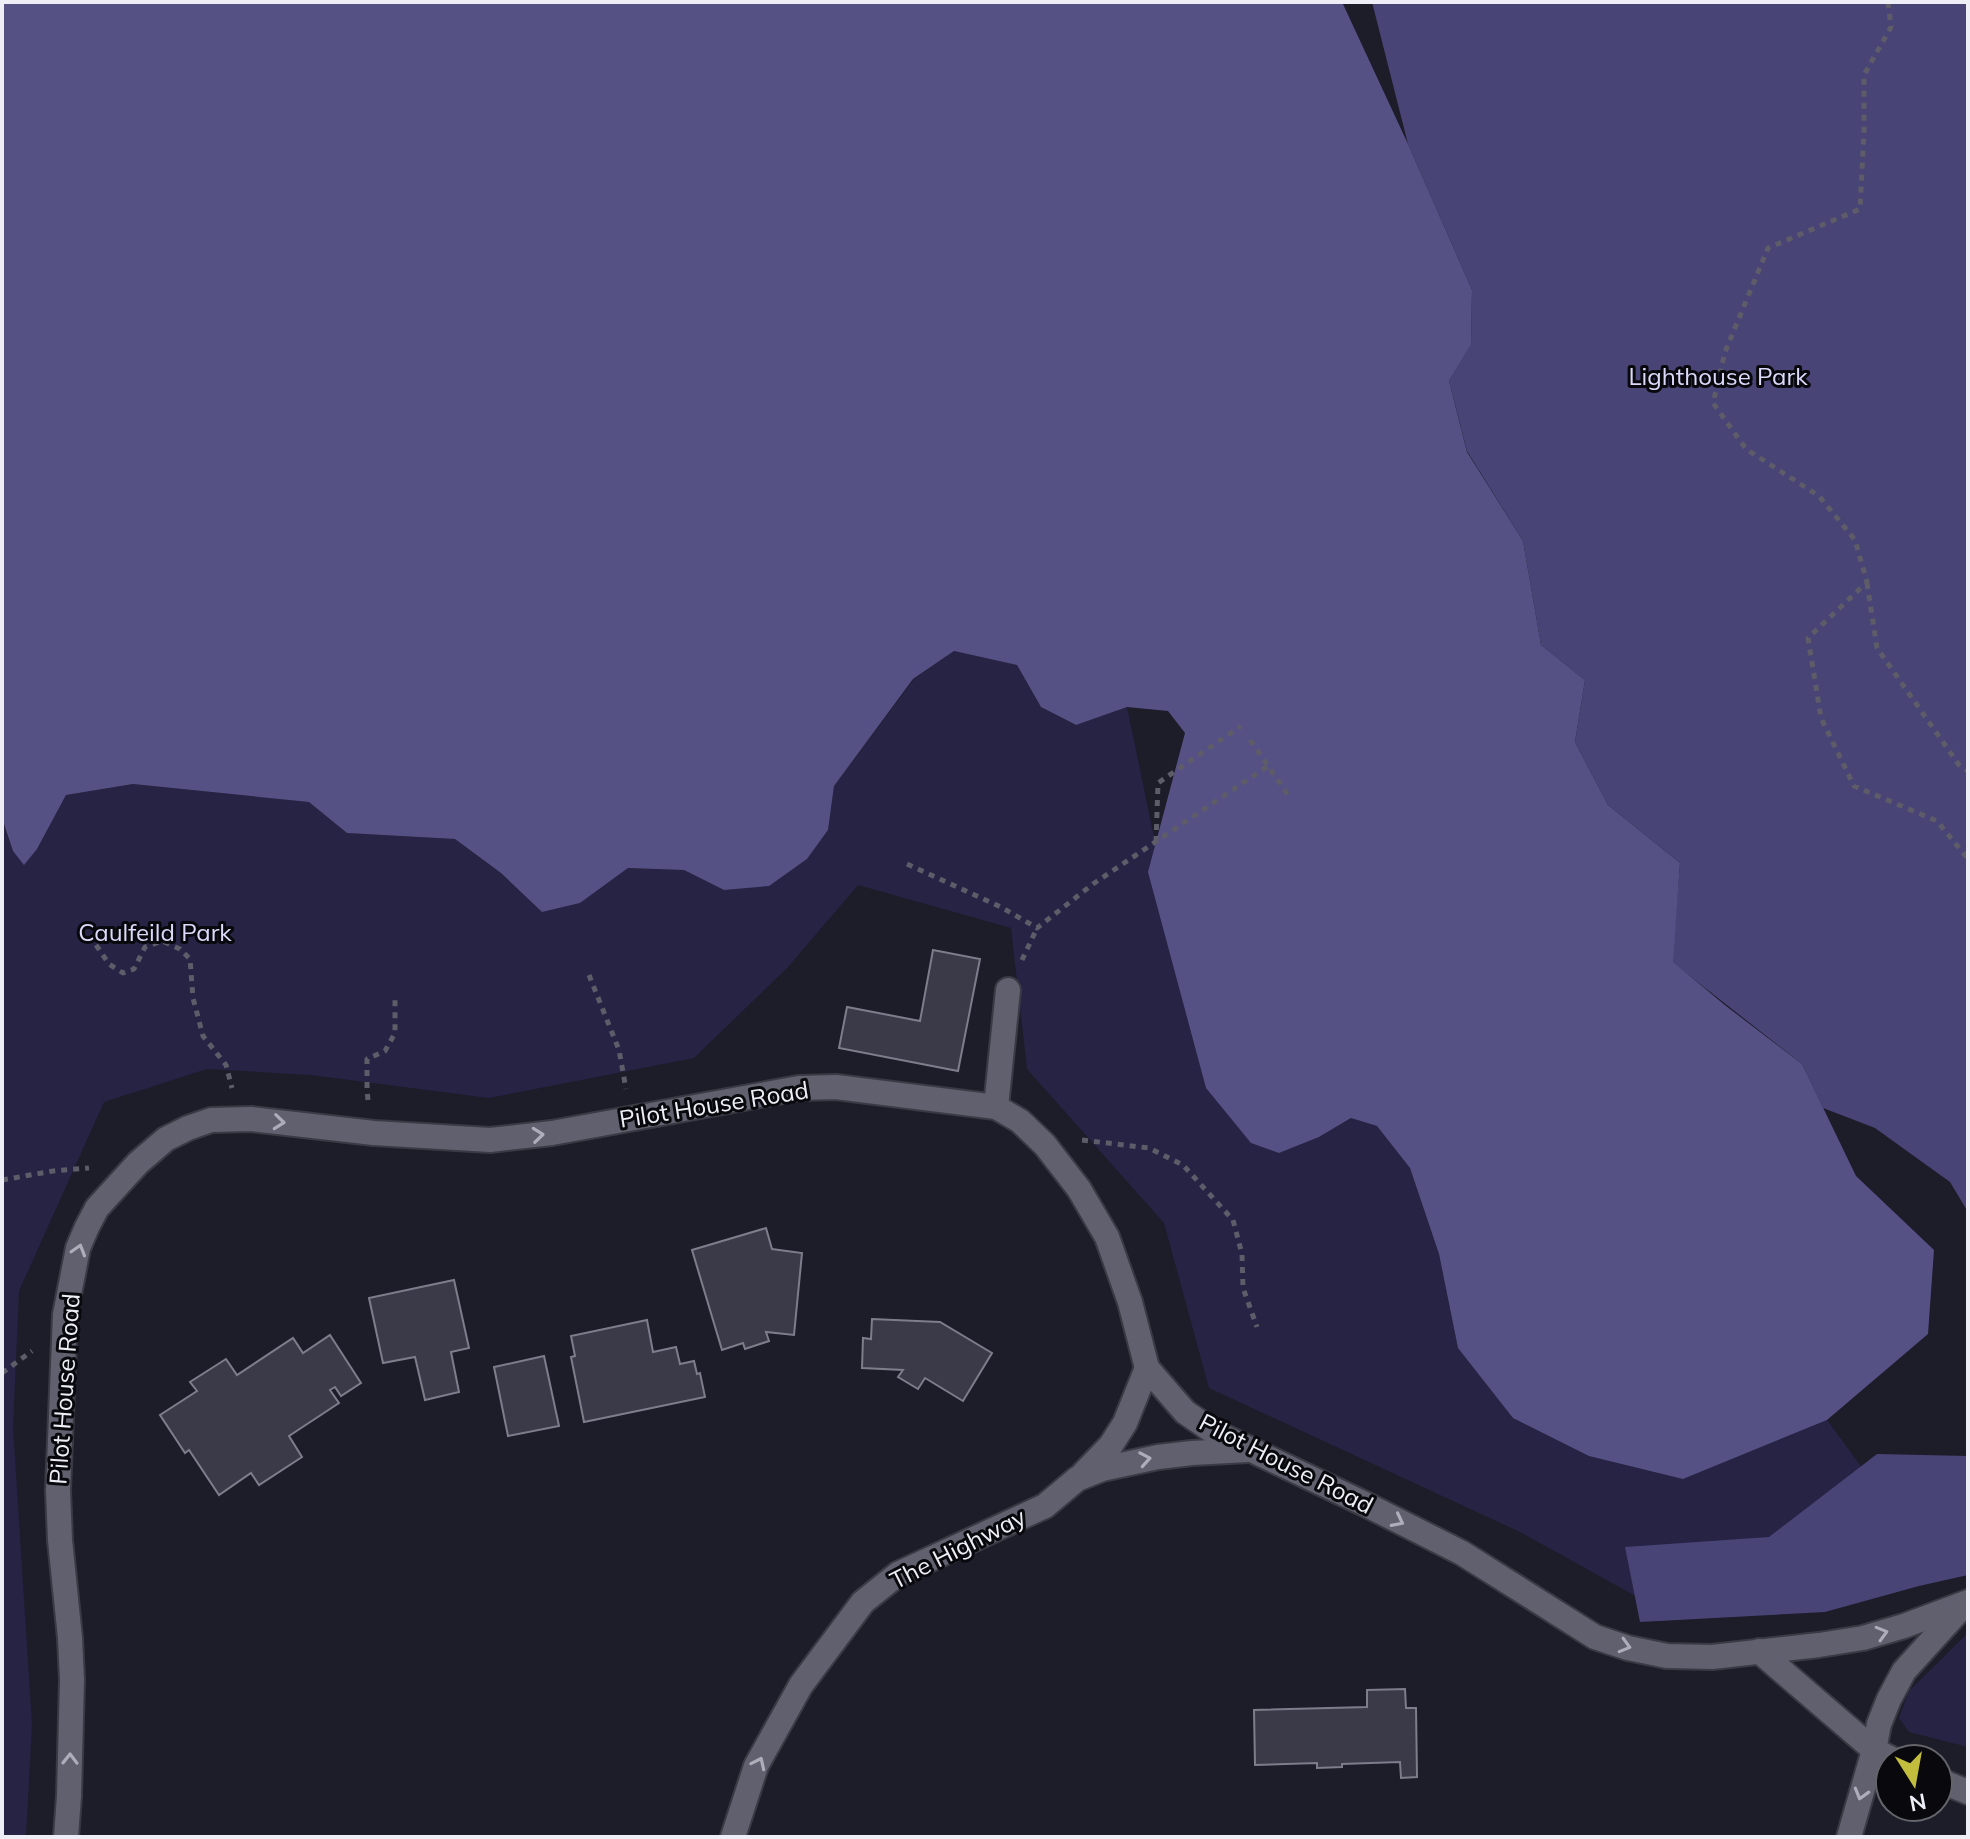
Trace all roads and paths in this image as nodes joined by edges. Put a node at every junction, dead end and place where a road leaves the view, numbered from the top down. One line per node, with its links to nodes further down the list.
1 (1888, 2): 2 (path)
2 (1867, 582): 6 (path); 9 (path)
3 (1241, 726): 8 (path)
4 (1250, 740): 5 (path)
5 (1268, 766): 7 (path); 8 (path)
6 (1968, 771)
7 (1288, 795)
8 (1156, 842): 10 (path)
9 (1968, 859)
10 (907, 864)
11 (96, 945): 17 (path)
12 (589, 975): 16 (path)
13 (1008, 990): 15 (street)
14 (395, 999): 18 (path)
15 (996, 1107): 16 (street, Pilot House Road); 19 (street, Pilot House Road)
16 (632, 1117): 18 (street, Pilot House Road, one-way to 16)
17 (251, 1119): 18 (street, Pilot House Road, one-way to 18); 20 (street, Pilot House Road)
18 (374, 1133)
19 (1045, 1145): 22 (path); 23 (street, Pilot House Road)
20 (138, 1163): 21 (path); 31 (street, Pilot House Road, one-way to 20)
21 (2, 1180)
22 (1257, 1327)
23 (1147, 1368): 24 (street, Pilot House Road); 25 (street, The Highway)
24 (1252, 1450): 25 (street, The Highway, one-way to 24); 27 (street, Pilot House Road, one-way to 27)
25 (1077, 1479): 32 (street, The Highway, one-way to 25)
26 (1967, 1603): 27 (street, Pilot House Road, one-way to 26); 28 (street)
27 (1759, 1651): 29 (street)
28 (1881, 1743)
29 (1874, 1747)
30 (1874, 1777): 33 (street, one-way to 33)
31 (66, 1837)
32 (733, 1837)
33 (1849, 1837)

